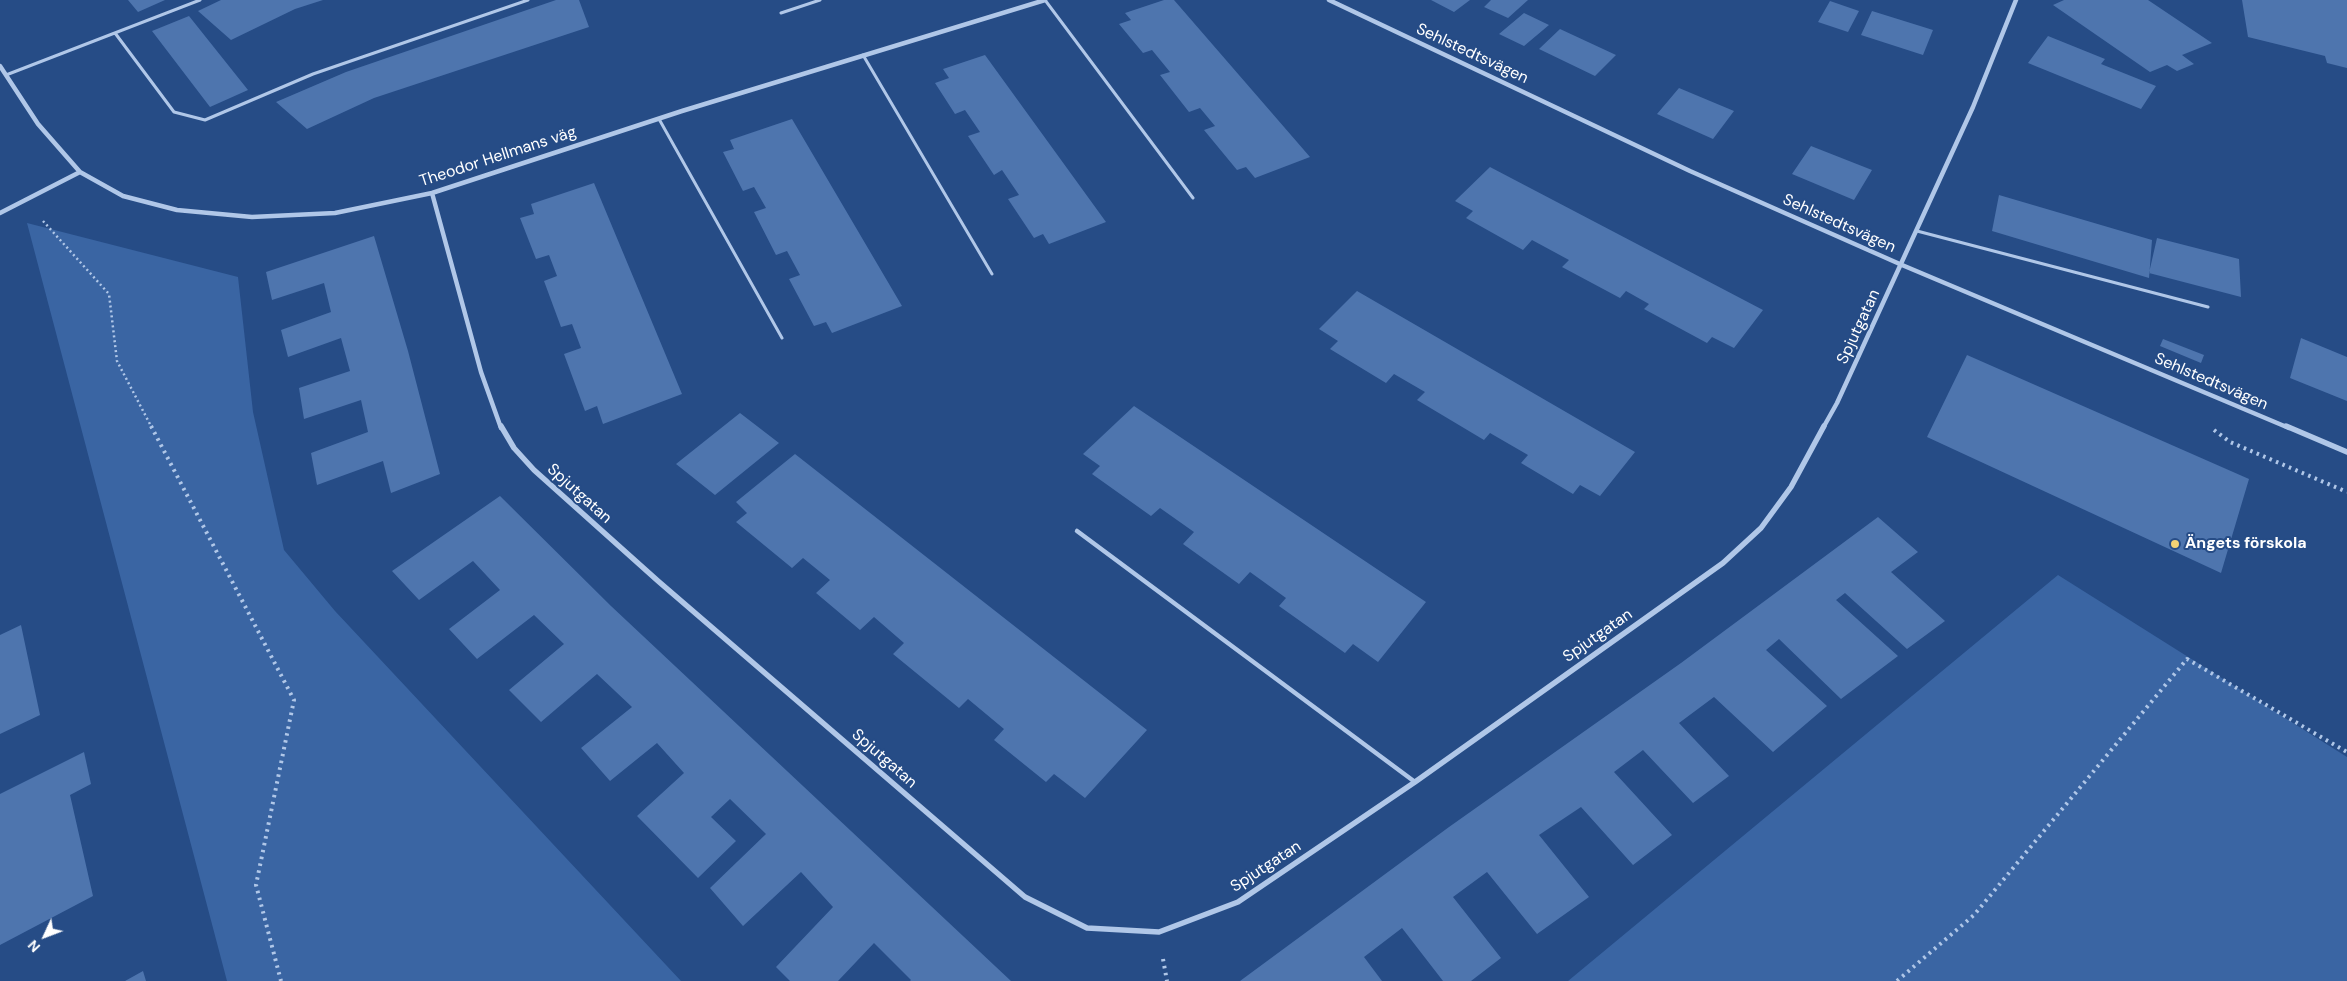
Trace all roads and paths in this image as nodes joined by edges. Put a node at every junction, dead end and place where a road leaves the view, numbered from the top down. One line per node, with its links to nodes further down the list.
1 (200, 0): 10 (lane)
2 (528, 0): 10 (lane)
3 (820, 0): 9 (lane)
4 (1045, 0): 11 (street, Theodor Hellmans väg); 17 (lane)
5 (1329, 0): 8 (street, Sehlstedtsvägen)
6 (1343, 0): 8 (street)
7 (2016, 0): 20 (street, Spjutgatan)
8 (1337, 4): 21 (street, Sehlstedtsvägen)
9 (781, 13)
10 (115, 33): 13 (lane)
11 (863, 55): 14 (street, Theodor Hellmans väg); 22 (lane)
12 (0, 66): 13 (street, Theodor Hellmans väg)
13 (6, 76): 15 (street, Theodor Hellmans väg)
14 (659, 119): 16 (street, Theodor Hellmans väg); 24 (lane)
15 (80, 172): 16 (street, Theodor Hellmans väg); 18 (street)
16 (432, 193): 28 (street, Spjutgatan)
17 (1193, 198)
18 (25, 200): 19 (street); 29 (path)
19 (0, 213)
20 (1917, 230): 21 (street, Spjutgatan); 23 (lane)
21 (1902, 265): 25 (street, Sehlstedtsvägen); 28 (street, Spjutgatan)
22 (992, 274)
23 (2208, 307)
24 (782, 338)
25 (2347, 452)
26 (1077, 532): 28 (lane)
27 (2347, 752): 30 (path)
28 (1415, 782)
29 (282, 981)
30 (1897, 981)

